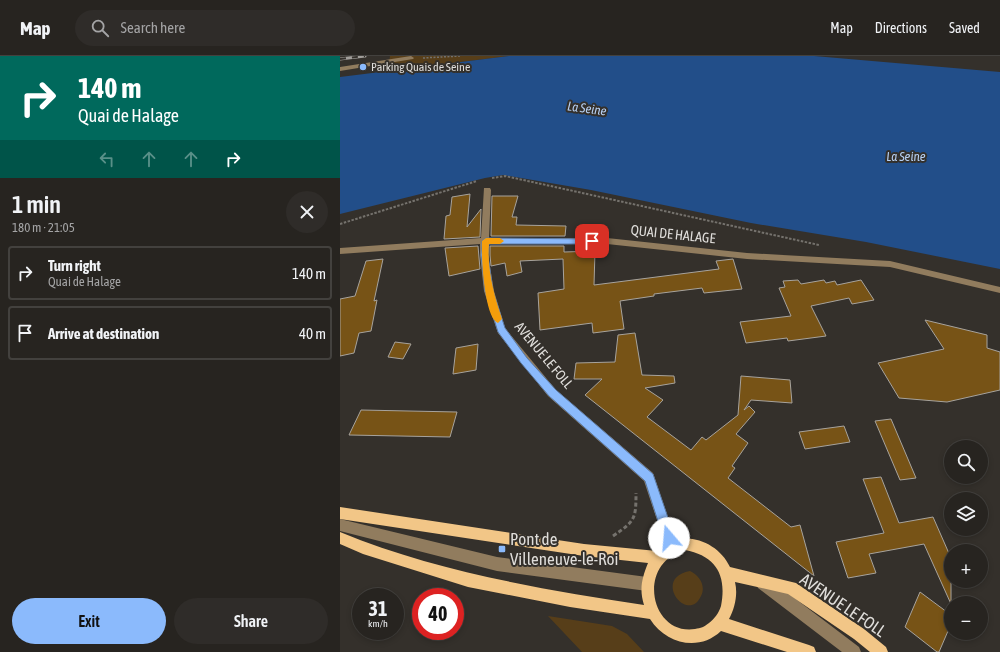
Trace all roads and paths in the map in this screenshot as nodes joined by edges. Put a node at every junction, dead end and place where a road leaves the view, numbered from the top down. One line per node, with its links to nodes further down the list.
1 (460, 56): 2 (path)
2 (411, 58): 3 (street)
3 (340, 69)
4 (490, 178): 9 (path, QUAI DE HALAGE)
5 (483, 180): 7 (path)
6 (487, 190): 8 (street, AVENUE LE FOLL)
7 (340, 224)
8 (486, 241): 10 (street, QUAI DE HALAGE); 11 (street, QUAI DE HALAGE); 12 (street, AVENUE LE FOLL)
9 (822, 246)
10 (340, 251)
11 (1000, 290)
12 (649, 477): 15 (path); 17 (street)
13 (340, 513): 18 (main road)
14 (340, 525): 21 (street)
15 (610, 537)
16 (340, 538): 22 (main road)
17 (672, 548): 18 (main road); 19 (main road)
18 (659, 558): 21 (main road)
19 (726, 573): 20 (main road, AVENUE LE FOLL); 23 (main road)
20 (762, 581): 25 (street, AVENUE LE FOLL); 26 (main road, AVENUE LE FOLL)
21 (648, 584): 22 (main road)
22 (652, 613): 23 (main road)
23 (719, 623): 24 (main road)
24 (809, 652)
25 (854, 652)
26 (881, 652)

